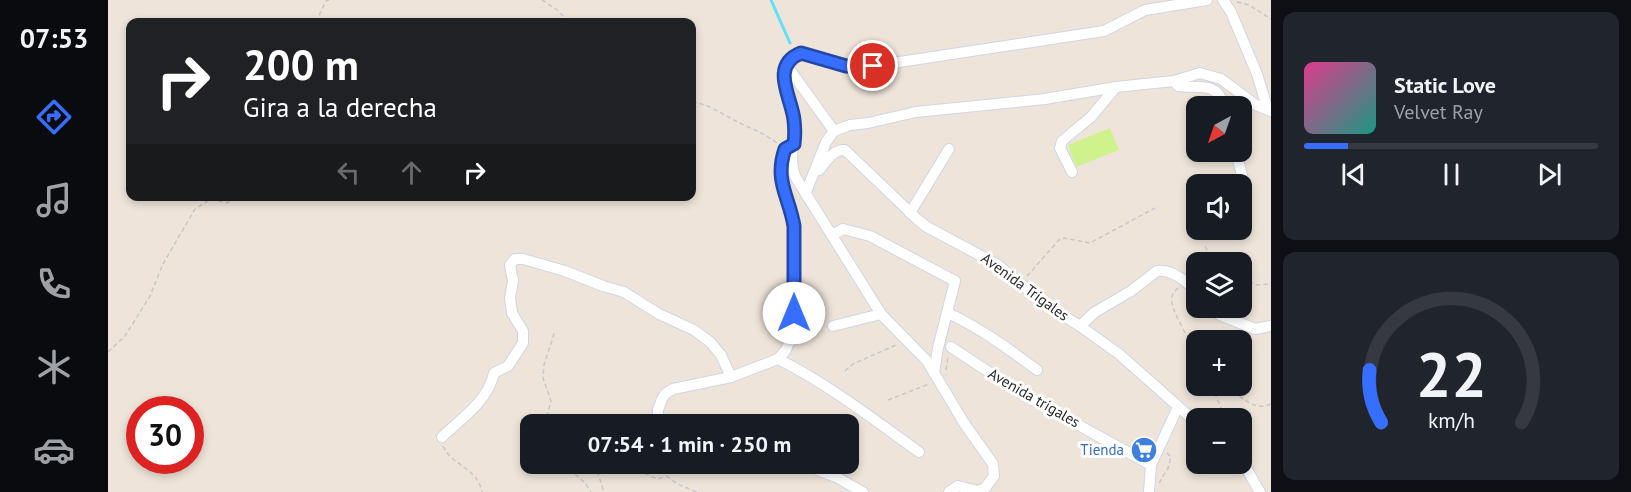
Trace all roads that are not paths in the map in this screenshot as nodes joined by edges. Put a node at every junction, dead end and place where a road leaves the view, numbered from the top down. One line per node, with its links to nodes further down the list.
1 (1207, 0): 3 (street)
2 (1223, 0): 7 (street)
3 (787, 66): 8 (street); 9 (street)
4 (1174, 81): 5 (street); 6 (street); 7 (street)
5 (1116, 87): 8 (street); 12 (street)
6 (1220, 96)
7 (1269, 111)
8 (834, 131): 11 (street)
9 (789, 147): 13 (street); 24 (street)
10 (949, 149): 14 (street)
11 (815, 171): 13 (street); 14 (street, Avenida Trigales)
12 (1072, 172)
13 (806, 192): 15 (street)
14 (910, 213): 21 (street, Avenida Trigales)
15 (832, 235): 17 (street); 18 (street)
16 (1186, 283): 21 (street)
17 (948, 313): 25 (street); 27 (street)
18 (880, 314): 20 (street); 27 (street)
19 (1227, 318): 22 (street)
20 (833, 326)
21 (1080, 326): 28 (street, Avenida Trigales)
22 (1271, 326)
23 (951, 347): 33 (street, Avenida trigales)
24 (778, 359): 26 (street); 32 (street)
25 (1037, 370)
26 (731, 377): 29 (street); 31 (street)
27 (938, 379): 38 (street)
28 (1178, 407): 30 (street, Avenida Trigales); 33 (street)
29 (658, 414)
30 (1186, 414)
31 (442, 437)
32 (919, 452)
33 (1151, 465): 36 (street)
34 (828, 474): 37 (street)
35 (1250, 474): 39 (street)
36 (1153, 489)
37 (863, 492)
38 (949, 492)
39 (1260, 492)

